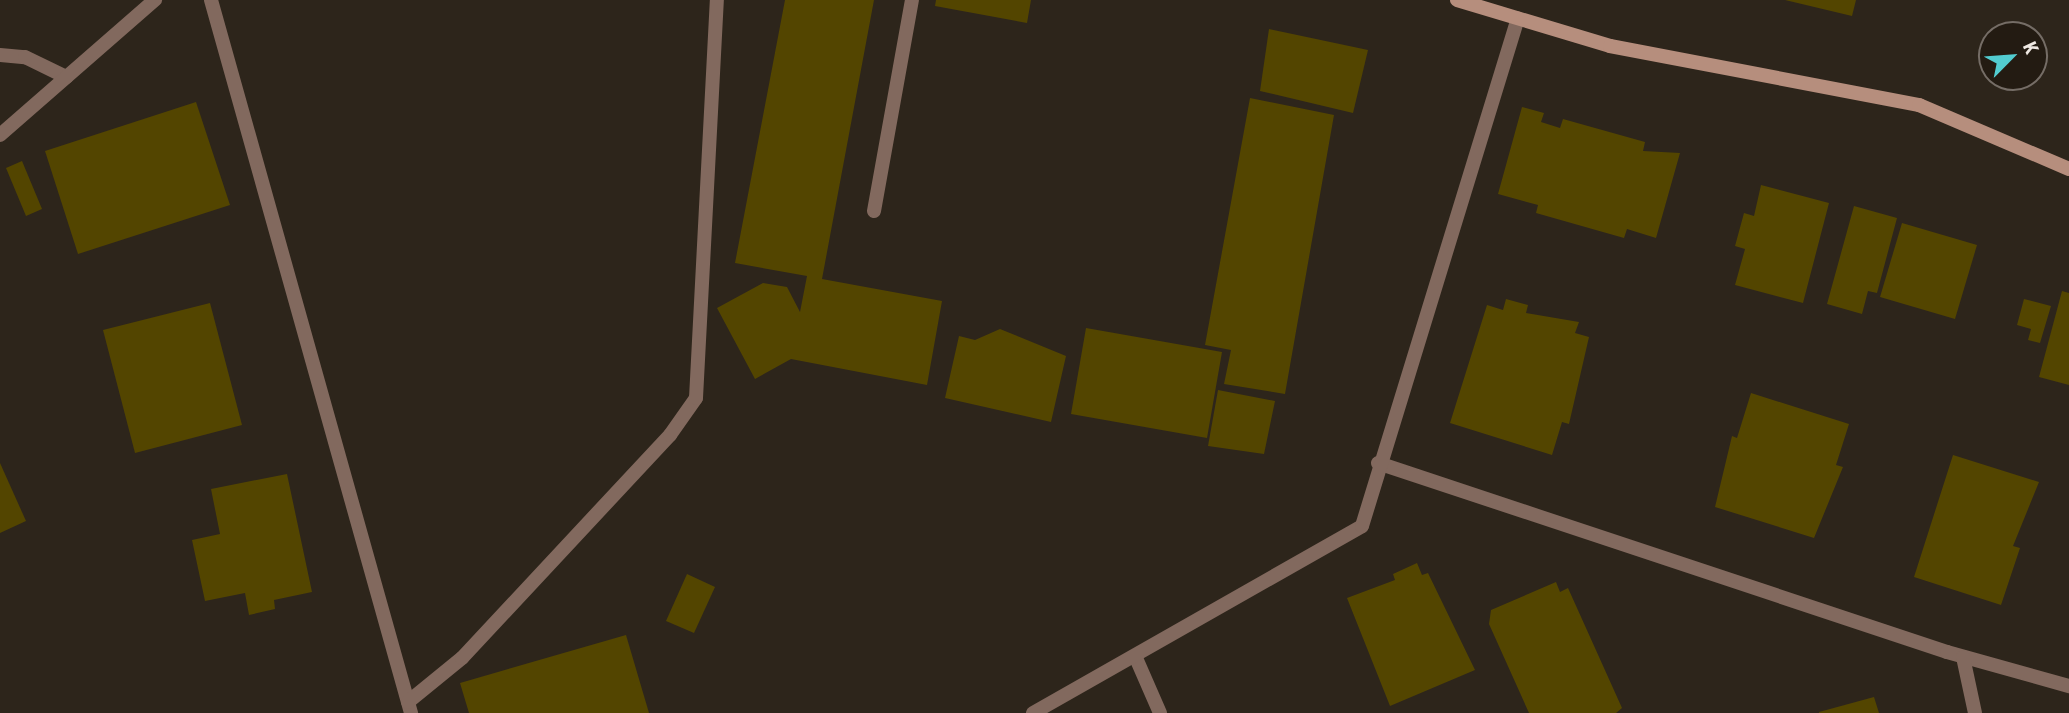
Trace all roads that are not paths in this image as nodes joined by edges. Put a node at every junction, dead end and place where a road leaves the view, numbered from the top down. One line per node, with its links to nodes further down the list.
1 (155, 0): 8 (street)
2 (211, 0): 16 (street)
3 (717, 0): 16 (street)
4 (912, 0): 11 (street)
5 (1457, 0): 6 (main road)
6 (1518, 18): 10 (main road); 12 (street)
7 (0, 55): 8 (street)
8 (66, 77): 9 (street)
9 (0, 135)
10 (2069, 169)
11 (874, 211)
12 (1378, 463): 13 (street); 14 (street)
13 (1963, 657): 15 (street); 19 (street)
14 (1136, 658): 17 (street); 18 (street)
15 (2069, 686)
16 (409, 708)
17 (1033, 713)
18 (1160, 713)
19 (1975, 713)

